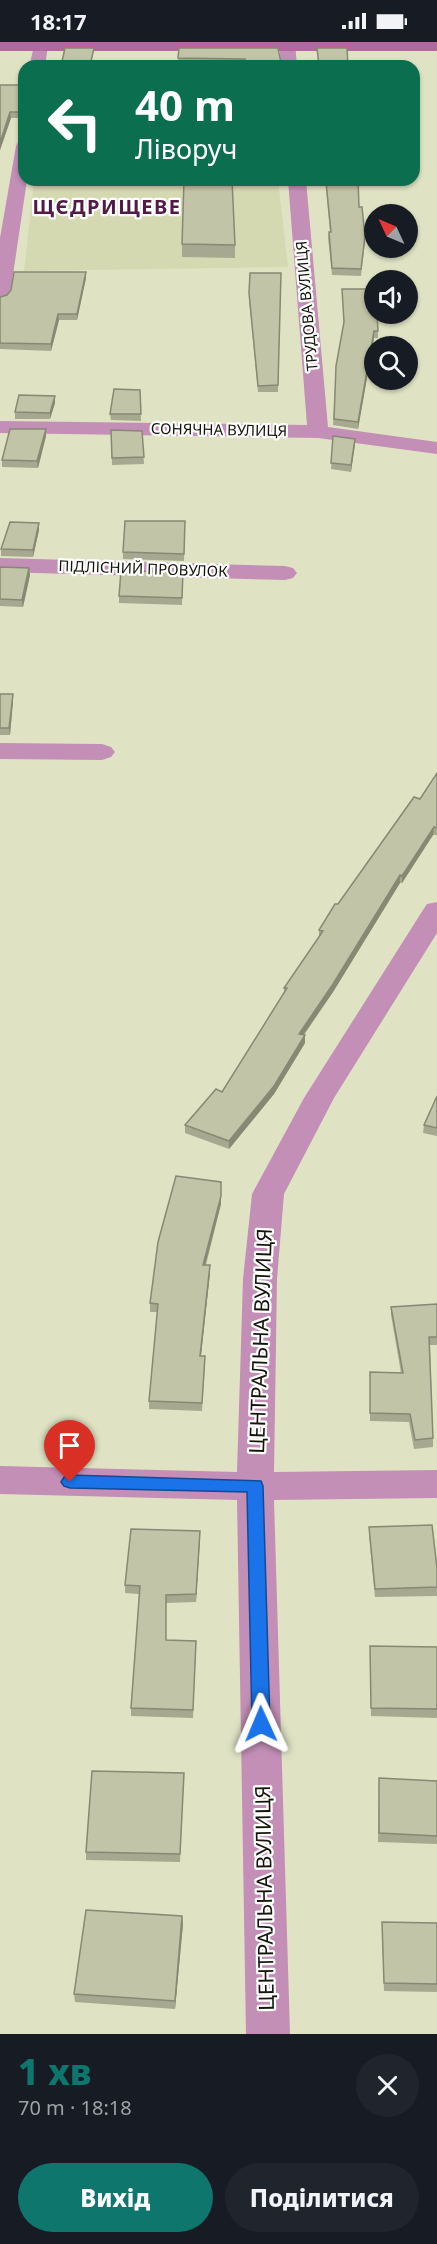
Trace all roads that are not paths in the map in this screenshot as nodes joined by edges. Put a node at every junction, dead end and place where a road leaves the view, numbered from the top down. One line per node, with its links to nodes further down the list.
1 (288, 44): 3 (street); 4 (street); 6 (street)
2 (0, 46): 3 (street)
3 (40, 46): 5 (street)
4 (437, 46)
5 (38, 60)
6 (289, 60)
7 (18, 183): 9 (street)
8 (298, 186): 11 (street, ТРУДОВА ВУЛИЦЯ)
9 (0, 295)
10 (0, 427): 11 (street, СОНЯЧНА ВУЛИЦЯ)
11 (318, 432): 12 (street, СОНЯЧНА ВУЛИЦЯ)
12 (437, 448)
13 (0, 565): 14 (street, ПІДЛІСНИЙ ПРОВУЛОК)
14 (285, 573)
15 (0, 751): 16 (street)
16 (102, 752)
17 (437, 910): 20 (street, ЦЕНТРАЛЬНА ВУЛИЦЯ)
18 (0, 1480): 20 (street)
19 (437, 1484): 20 (street)
20 (255, 1486): 21 (street, ЦЕНТРАЛЬНА ВУЛИЦЯ)
21 (268, 2034)

